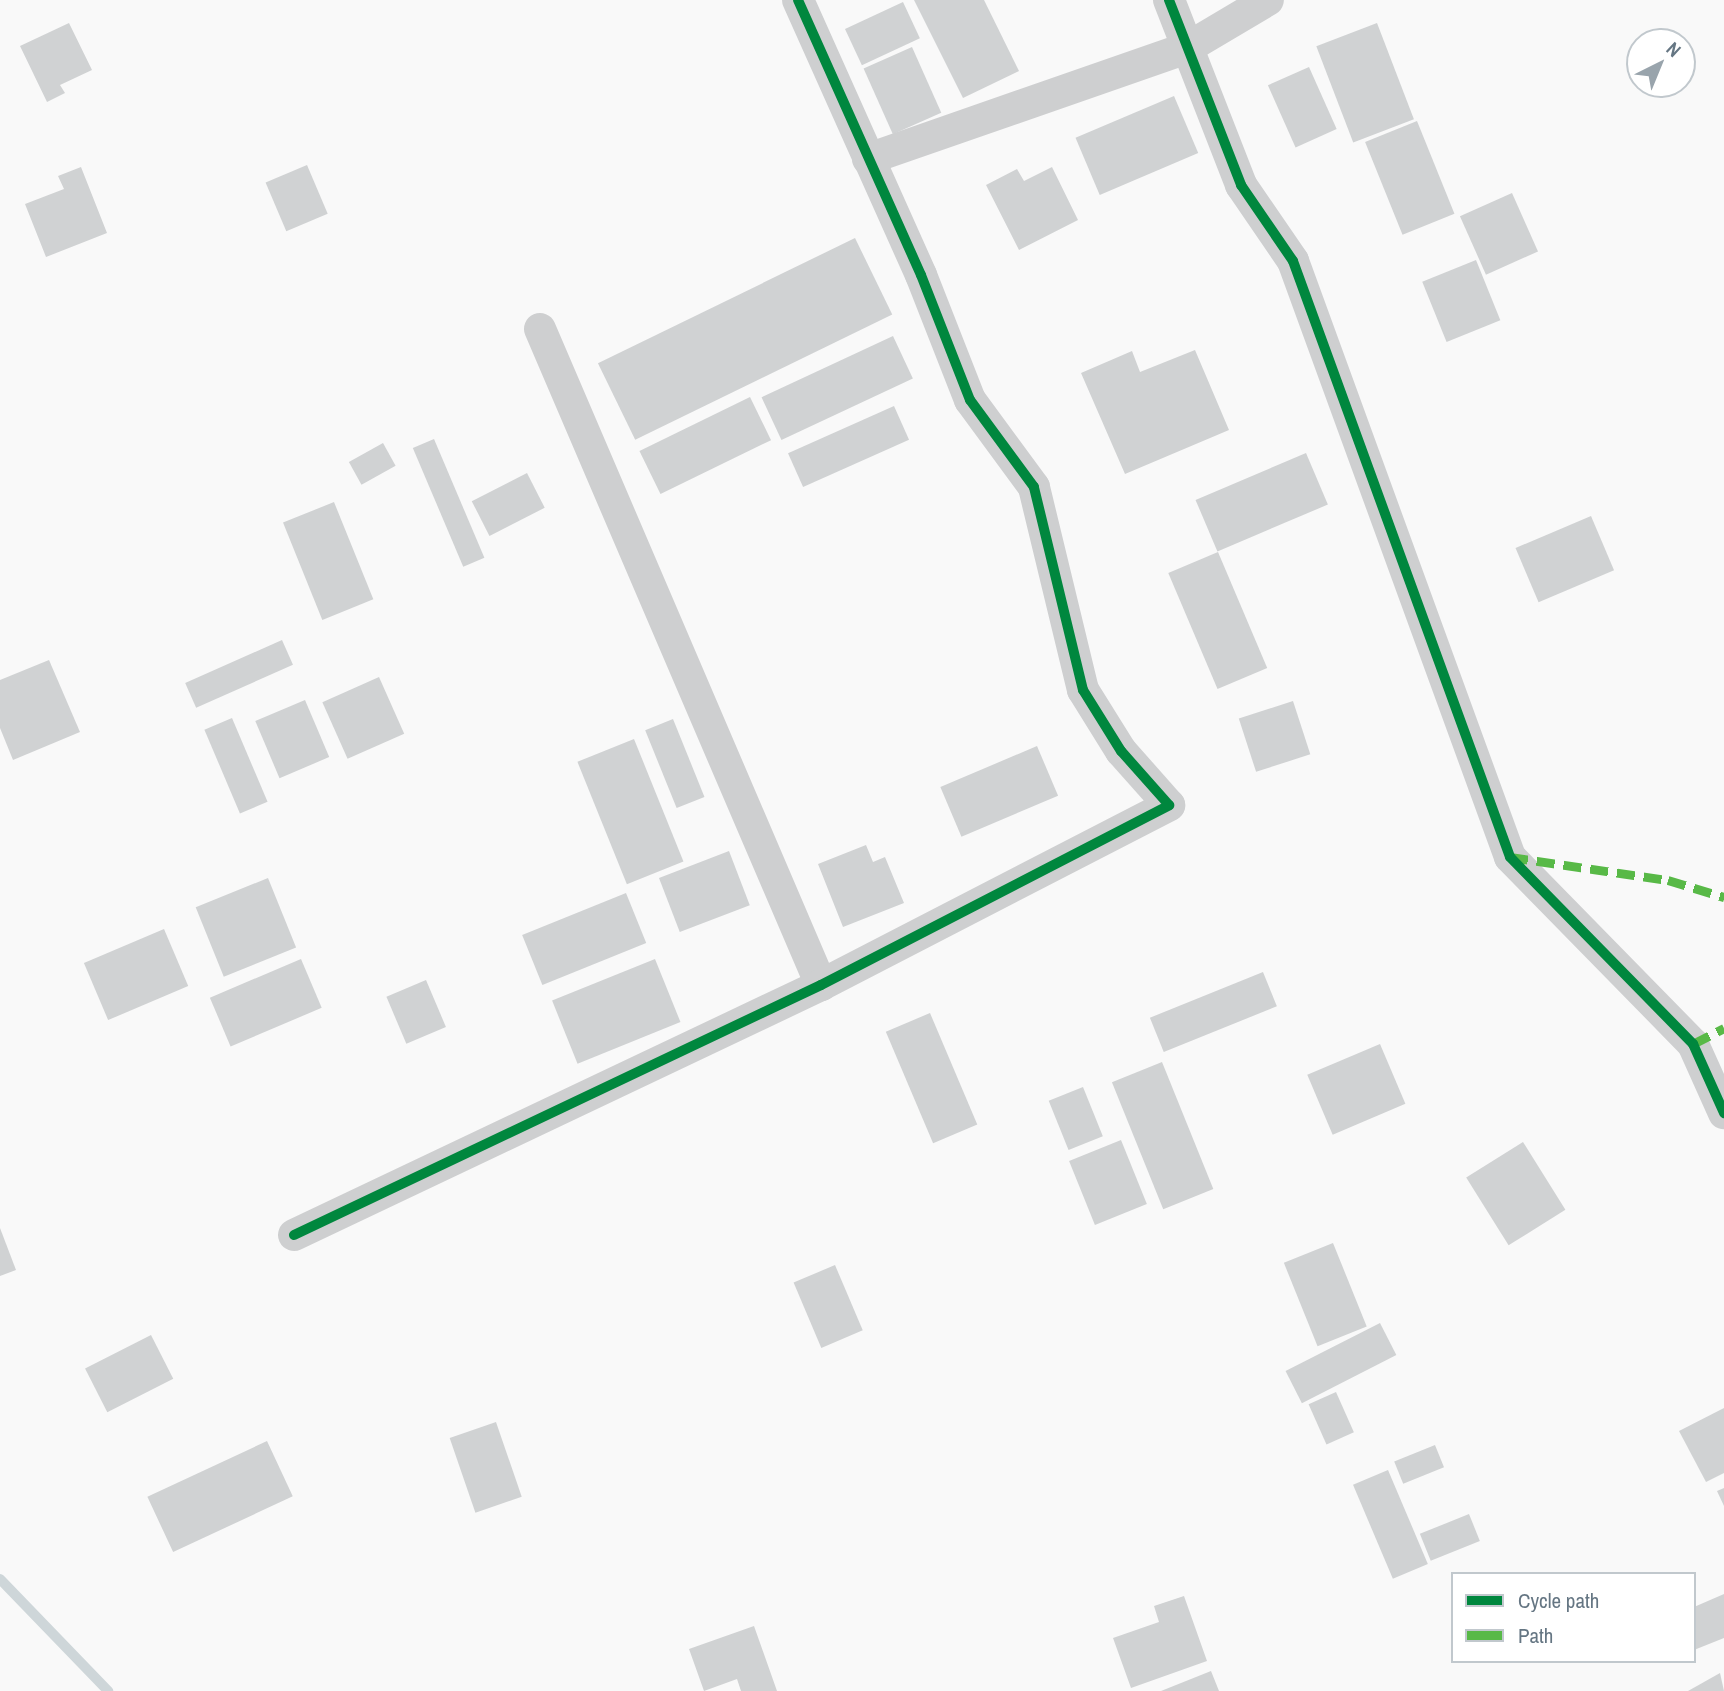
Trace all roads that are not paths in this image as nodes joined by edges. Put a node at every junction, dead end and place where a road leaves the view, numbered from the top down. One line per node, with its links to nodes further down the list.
1 (798, 0): 5 (street)
2 (1169, 0): 4 (street)
3 (1269, 0): 4 (street)
4 (1187, 48): 5 (street); 8 (street)
5 (868, 159): 7 (street)
6 (540, 330): 7 (street)
7 (821, 985): 9 (street)
8 (1724, 1113)
9 (294, 1235)

